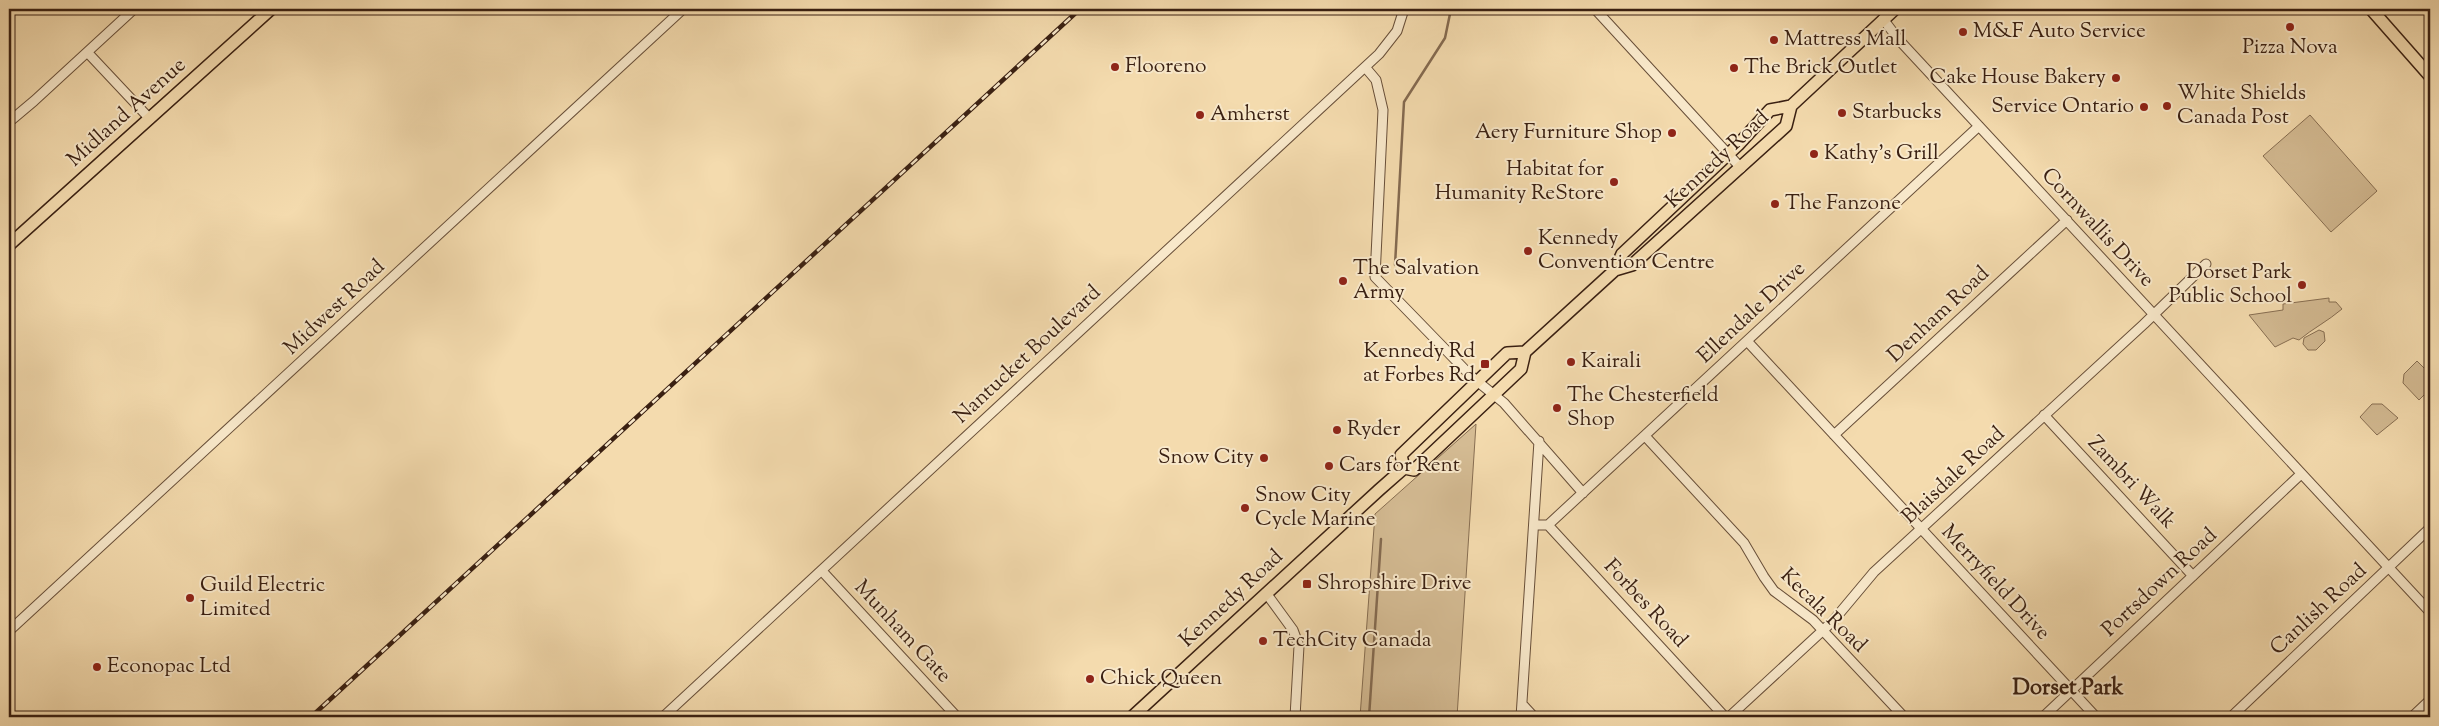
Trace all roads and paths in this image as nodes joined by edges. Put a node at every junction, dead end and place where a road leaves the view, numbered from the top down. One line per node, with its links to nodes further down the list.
1 (134, 9): 9 (street)
2 (270, 9): 13 (main road, Midland Avenue)
3 (683, 9): 43 (street, Midwest Road)
4 (1404, 9): 10 (street, Nantucket Boulevard)
5 (1595, 9): 16 (street)
6 (1895, 9): 8 (main road, Kennedy Road)
7 (2371, 9): 11 (main road)
8 (1883, 19): 12 (main road, Kennedy Road); 15 (street, Cornwallis Drive)
9 (88, 53): 13 (street); 14 (street)
10 (1365, 67): 25 (street); 39 (street, Nantucket Boulevard)
11 (2430, 76)
12 (1791, 106): 16 (main road, Kennedy Road); 17 (main road, Kennedy Road)
13 (150, 118): 19 (main road, Midland Avenue)
14 (9, 122)
15 (1980, 126): 18 (street, Cornwallis Drive); 23 (street, Ellendale Drive)
16 (1728, 154): 17 (street); 21 (main road, Kennedy Road)
17 (1741, 168): 21 (main road, Kennedy Road)
18 (2067, 220): 22 (street, Cornwallis Drive); 28 (street, Denham Road)
19 (9, 245)
20 (2206, 264): 22 (street, Blaisdale Road)
21 (1615, 270): 24 (main road, Kennedy Road)
22 (2154, 314): 27 (street, Blaisdale Road); 32 (street, Cornwallis Drive)
23 (1747, 341): 28 (street, Merryfield Drive); 29 (street, Ellendale Drive)
24 (1525, 352): 25 (main road, Kennedy Road); 26 (main road, Kennedy Road)
25 (1477, 381): 26 (street); 31 (main road, Kennedy Road)
26 (1494, 394): 30 (street); 31 (main road, Kennedy Road)
27 (2044, 415): 37 (street, Blaisdale Road); 40 (street, Zambri Walk)
28 (1834, 435): 37 (street, Merryfield Drive)
29 (1645, 436): 33 (street, Ellendale Drive); 44 (street, Kecala Road)
30 (1539, 441): 33 (street); 34 (street)
31 (1404, 468): 41 (main road, Kennedy Road)
32 (2301, 474): 38 (street, Cornwallis Drive); 40 (street, Portsdown Road)
33 (1583, 493): 35 (street, Ellendale Drive)
34 (1534, 525): 35 (street); 47 (street)
35 (1548, 525): 54 (street, Forbes Road)
36 (2430, 528): 38 (street, Canlish Road)
37 (1922, 530): 44 (street, Blaisdale Road); 45 (street, Merryfield Drive)
38 (2389, 568): 42 (street, Cornwallis Drive); 58 (street, Canlish Road)
39 (822, 572): 48 (street, Nantucket Boulevard); 49 (street, Munham Gate)
40 (2193, 576): 45 (street, Portsdown Road)
41 (1266, 593): 50 (main road, Kennedy Road); 51 (street)
42 (2430, 612)
43 (9, 631)
44 (1823, 631): 54 (street, Blaisdale Road); 55 (street, Kecala Road)
45 (2071, 691): 56 (street, Portsdown Road); 57 (street, Merryfield Drive)
46 (2430, 700): 59 (street)
47 (1522, 704): 52 (street); 53 (street)
48 (663, 717)
49 (957, 717)
50 (1132, 717)
51 (1295, 717)
52 (1521, 717)
53 (1534, 717)
54 (1727, 717)
55 (1904, 717)
56 (2043, 717)
57 (2096, 717)
58 (2231, 717)
59 (2412, 717)

